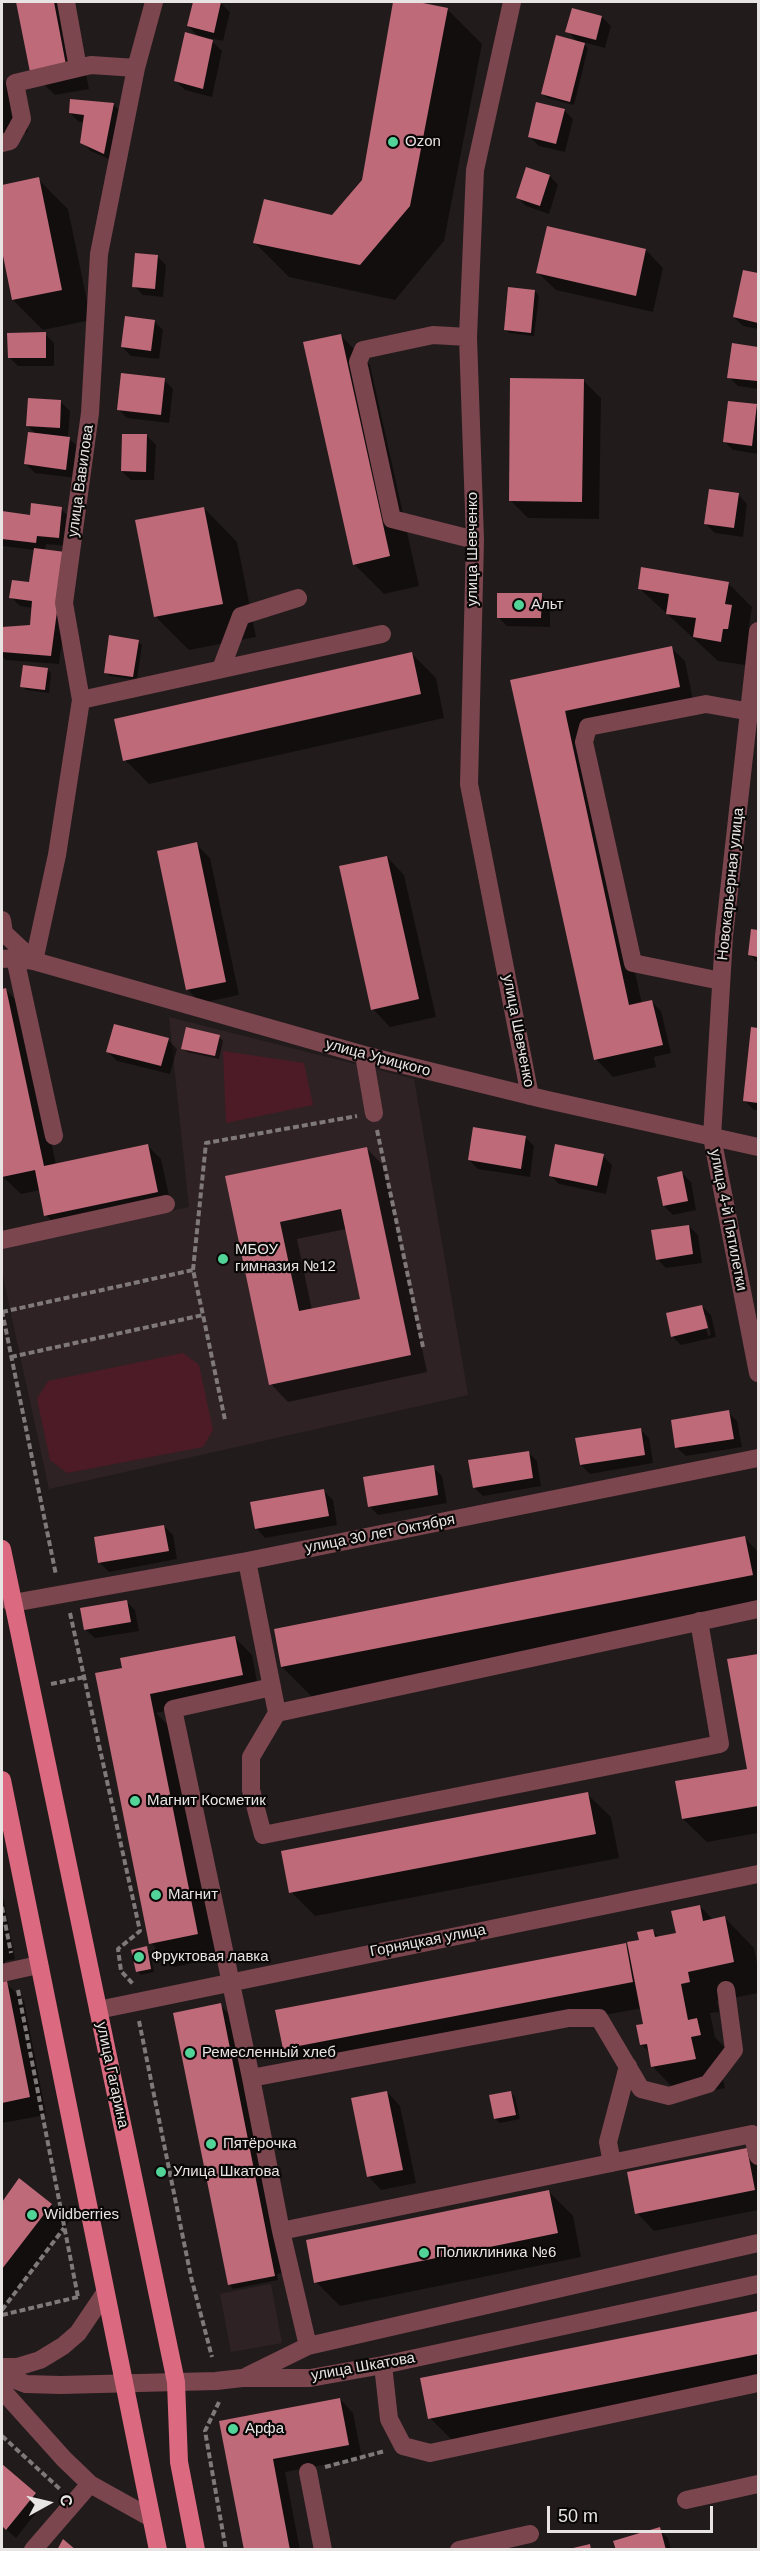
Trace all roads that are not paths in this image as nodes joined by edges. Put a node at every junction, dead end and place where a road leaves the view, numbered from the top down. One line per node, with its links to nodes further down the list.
1 (66, 2): 4 (street)
2 (154, 2): 5 (street, улица Вавилова)
3 (512, 2): 7 (street, улица Шевченко)
4 (78, 68): 5 (street); 6 (street)
5 (136, 68): 13 (street, улица Вавилова)
6 (2, 143)
7 (468, 337): 8 (street, улица Шевченко); 8 (street)
8 (475, 540): 20 (street, улица Шевченко)
9 (298, 598): 12 (street)
10 (759, 631): 14 (street, Новокарьерная улица)
11 (382, 634): 12 (street)
12 (221, 669): 13 (street)
13 (81, 700): 17 (street, улица Вавилова)
14 (751, 712): 18 (street, Новокарьерная улица); 18 (street)
15 (2, 920): 17 (street)
16 (8, 958): 17 (street, улица Урицкого); 22 (street)
17 (34, 961): 19 (street, улица Урицкого)
18 (721, 981): 23 (street, Новокарьерная улица)
19 (364, 1055): 20 (street, улица Урицкого); 21 (street)
20 (530, 1096): 23 (street, улица Урицкого)
21 (374, 1113)
22 (54, 1136)
23 (712, 1137): 24 (street, улица Урицкого); 27 (street, улица 4-й Пятилетки)
24 (759, 1147)
25 (166, 1204): 26 (street)
26 (2, 1240)
27 (759, 1373)
28 (759, 1458): 30 (street, улица 30 лет Октября)
29 (2, 1549): 31 (main road, улица Гагарина)
30 (247, 1561): 31 (street, улица 30 лет Октября); 34 (street)
31 (5, 1597): 42 (main road, улица Гагарина)
32 (759, 1609): 33 (street)
33 (699, 1621): 35 (street); 35 (street)
34 (272, 1688): 35 (street); 40 (street)
35 (277, 1713)
36 (2, 1780): 38 (main road)
37 (759, 1874): 40 (street, Горняцкая улица)
38 (38, 1965): 39 (street); 50 (main road)
39 (8, 1972)
40 (230, 1981): 42 (street, Горняцкая улица); 44 (street)
41 (726, 1990): 43 (street)
42 (98, 2010): 56 (main road, улица Гагарина)
43 (628, 2066): 44 (street); 46 (street)
44 (251, 2078): 47 (street)
45 (759, 2156): 46 (street)
46 (612, 2163): 47 (street)
47 (281, 2231): 51 (street)
48 (759, 2243): 51 (street, улица Шкатова)
49 (759, 2284): 52 (street, улица Шкатова)
50 (96, 2294): 53 (street); 58 (main road)
51 (308, 2346): 55 (street, улица Шкатова)
52 (383, 2365): 55 (street, улица Шкатова); 57 (street)
53 (2, 2367)
54 (2, 2375): 58 (street)
55 (242, 2378): 56 (street)
56 (176, 2382): 58 (street); 68 (main road, улица Гагарина)
57 (759, 2383)
58 (123, 2384): 64 (main road)
59 (2, 2390): 61 (street)
60 (308, 2472): 69 (street)
61 (90, 2484): 64 (street); 66 (street)
62 (759, 2484): 63 (street)
63 (686, 2500)
64 (151, 2518): 67 (main road)
65 (530, 2534): 70 (street)
66 (33, 2550)
67 (158, 2550)
68 (196, 2550)
69 (323, 2550)
70 (459, 2550)

